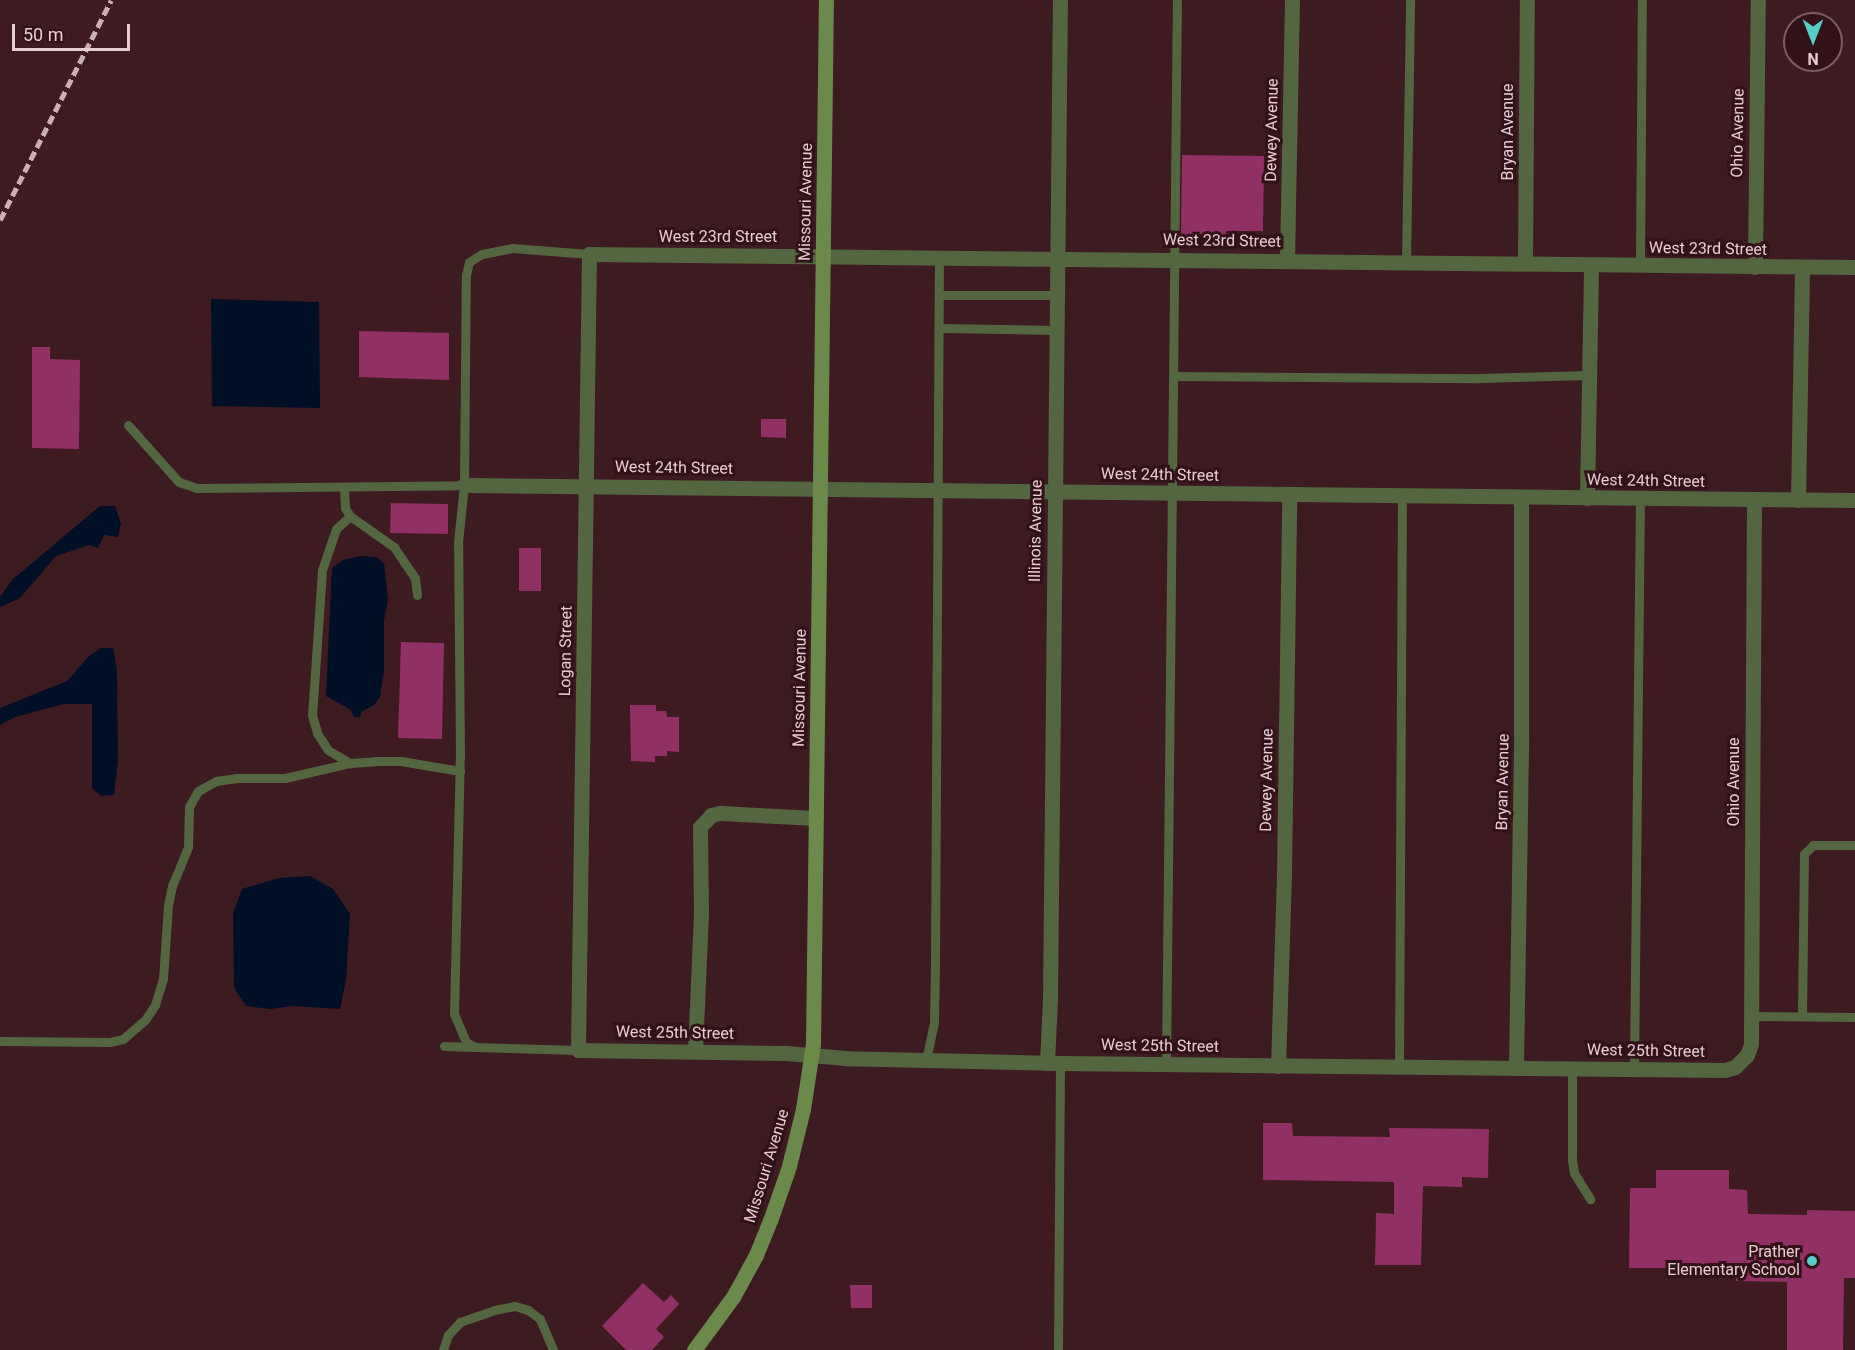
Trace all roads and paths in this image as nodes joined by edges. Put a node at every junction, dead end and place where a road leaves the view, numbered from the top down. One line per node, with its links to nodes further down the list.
1 (826, 0): 10 (street, Missouri Avenue)
2 (1060, 0): 12 (street, Illinois Avenue)
3 (1177, 0): 13 (lane)
4 (1292, 0): 14 (street, Dewey Avenue)
5 (1410, 0): 15 (lane)
6 (1527, 0): 16 (street, Bryan Avenue)
7 (1642, 0): 18 (lane)
8 (1758, 0): 19 (street, Ohio Avenue)
9 (589, 254): 10 (street, West 23rd Street); 29 (street, Logan Street); 30 (lane)
10 (823, 255): 11 (street, West 23rd Street); 32 (street, Missouri Avenue)
11 (939, 256): 12 (street, West 23rd Street); 22 (lane)
12 (1057, 257): 13 (street, West 23rd Street); 23 (street, Illinois Avenue)
13 (1176, 259): 14 (street, West 23rd Street); 27 (lane)
14 (1287, 260): 15 (street, West 23rd Street)
15 (1406, 262): 16 (street, West 23rd Street)
16 (1525, 264): 17 (street, West 23rd Street)
17 (1591, 265): 18 (street, West 23rd Street); 26 (street)
18 (1640, 266): 19 (street, West 23rd Street)
19 (1755, 267): 20 (street, West 23rd Street)
20 (1802, 267): 21 (street, West 23rd Street); 42 (street)
21 (1855, 267)
22 (939, 295): 23 (lane); 24 (lane)
23 (1057, 296): 25 (street, Illinois Avenue)
24 (939, 328): 25 (lane); 33 (lane)
25 (1056, 330): 34 (street, Illinois Avenue)
26 (1589, 375): 27 (lane); 39 (street)
27 (1174, 376): 35 (lane)
28 (128, 425): 31 (lane)
29 (586, 484): 30 (street, West 24th Street); 32 (street, West 24th Street); 56 (street, Logan Street)
30 (464, 485): 31 (lane); 47 (lane)
31 (344, 488): 44 (lane)
32 (820, 488): 33 (street, West 24th Street); 48 (street, Missouri Avenue)
33 (938, 490): 34 (street, West 24th Street); 59 (lane)
34 (1055, 491): 35 (street, West 24th Street); 60 (street, Illinois Avenue)
35 (1173, 493): 36 (street, West 24th Street); 62 (lane)
36 (1289, 495): 37 (street, West 24th Street); 63 (street, Dewey Avenue)
37 (1402, 496): 38 (street, West 24th Street); 64 (lane)
38 (1521, 498): 39 (street, West 24th Street); 65 (street, Bryan Avenue)
39 (1587, 498): 40 (street, West 24th Street)
40 (1640, 499): 41 (street, West 24th Street); 67 (lane)
41 (1754, 499): 42 (street, West 24th Street); 50 (street, Ohio Avenue)
42 (1798, 500): 43 (street, West 24th Street)
43 (1855, 500)
44 (350, 516): 45 (lane); 46 (lane)
45 (417, 595)
46 (350, 763): 47 (lane); 53 (lane)
47 (460, 771): 55 (lane)
48 (816, 818): 57 (street); 58 (street, Missouri Avenue)
49 (1855, 845): 51 (lane)
50 (1751, 1016): 51 (lane); 61 (street, Ohio Avenue)
51 (1802, 1016): 52 (lane)
52 (1855, 1017)
53 (0, 1041)
54 (444, 1046): 55 (lane)
55 (475, 1047): 56 (lane)
56 (578, 1050): 57 (street, West 25th Street)
57 (695, 1051): 58 (street, West 25th Street)
58 (812, 1055): 59 (street, West 25th Street); 71 (street, Missouri Avenue)
59 (926, 1060): 60 (street, West 25th Street)
60 (1053, 1063): 62 (street, West 25th Street); 72 (lane)
61 (1741, 1063): 67 (street, West 25th Street)
62 (1166, 1064): 63 (street, West 25th Street)
63 (1278, 1066): 64 (street, West 25th Street)
64 (1399, 1067): 65 (street, West 25th Street)
65 (1516, 1068): 66 (street, West 25th Street)
66 (1572, 1068): 67 (street, West 25th Street); 68 (lane)
67 (1634, 1070)
68 (1590, 1199)
69 (443, 1350): 70 (lane)
70 (553, 1350)
71 (694, 1350)
72 (1058, 1350)

